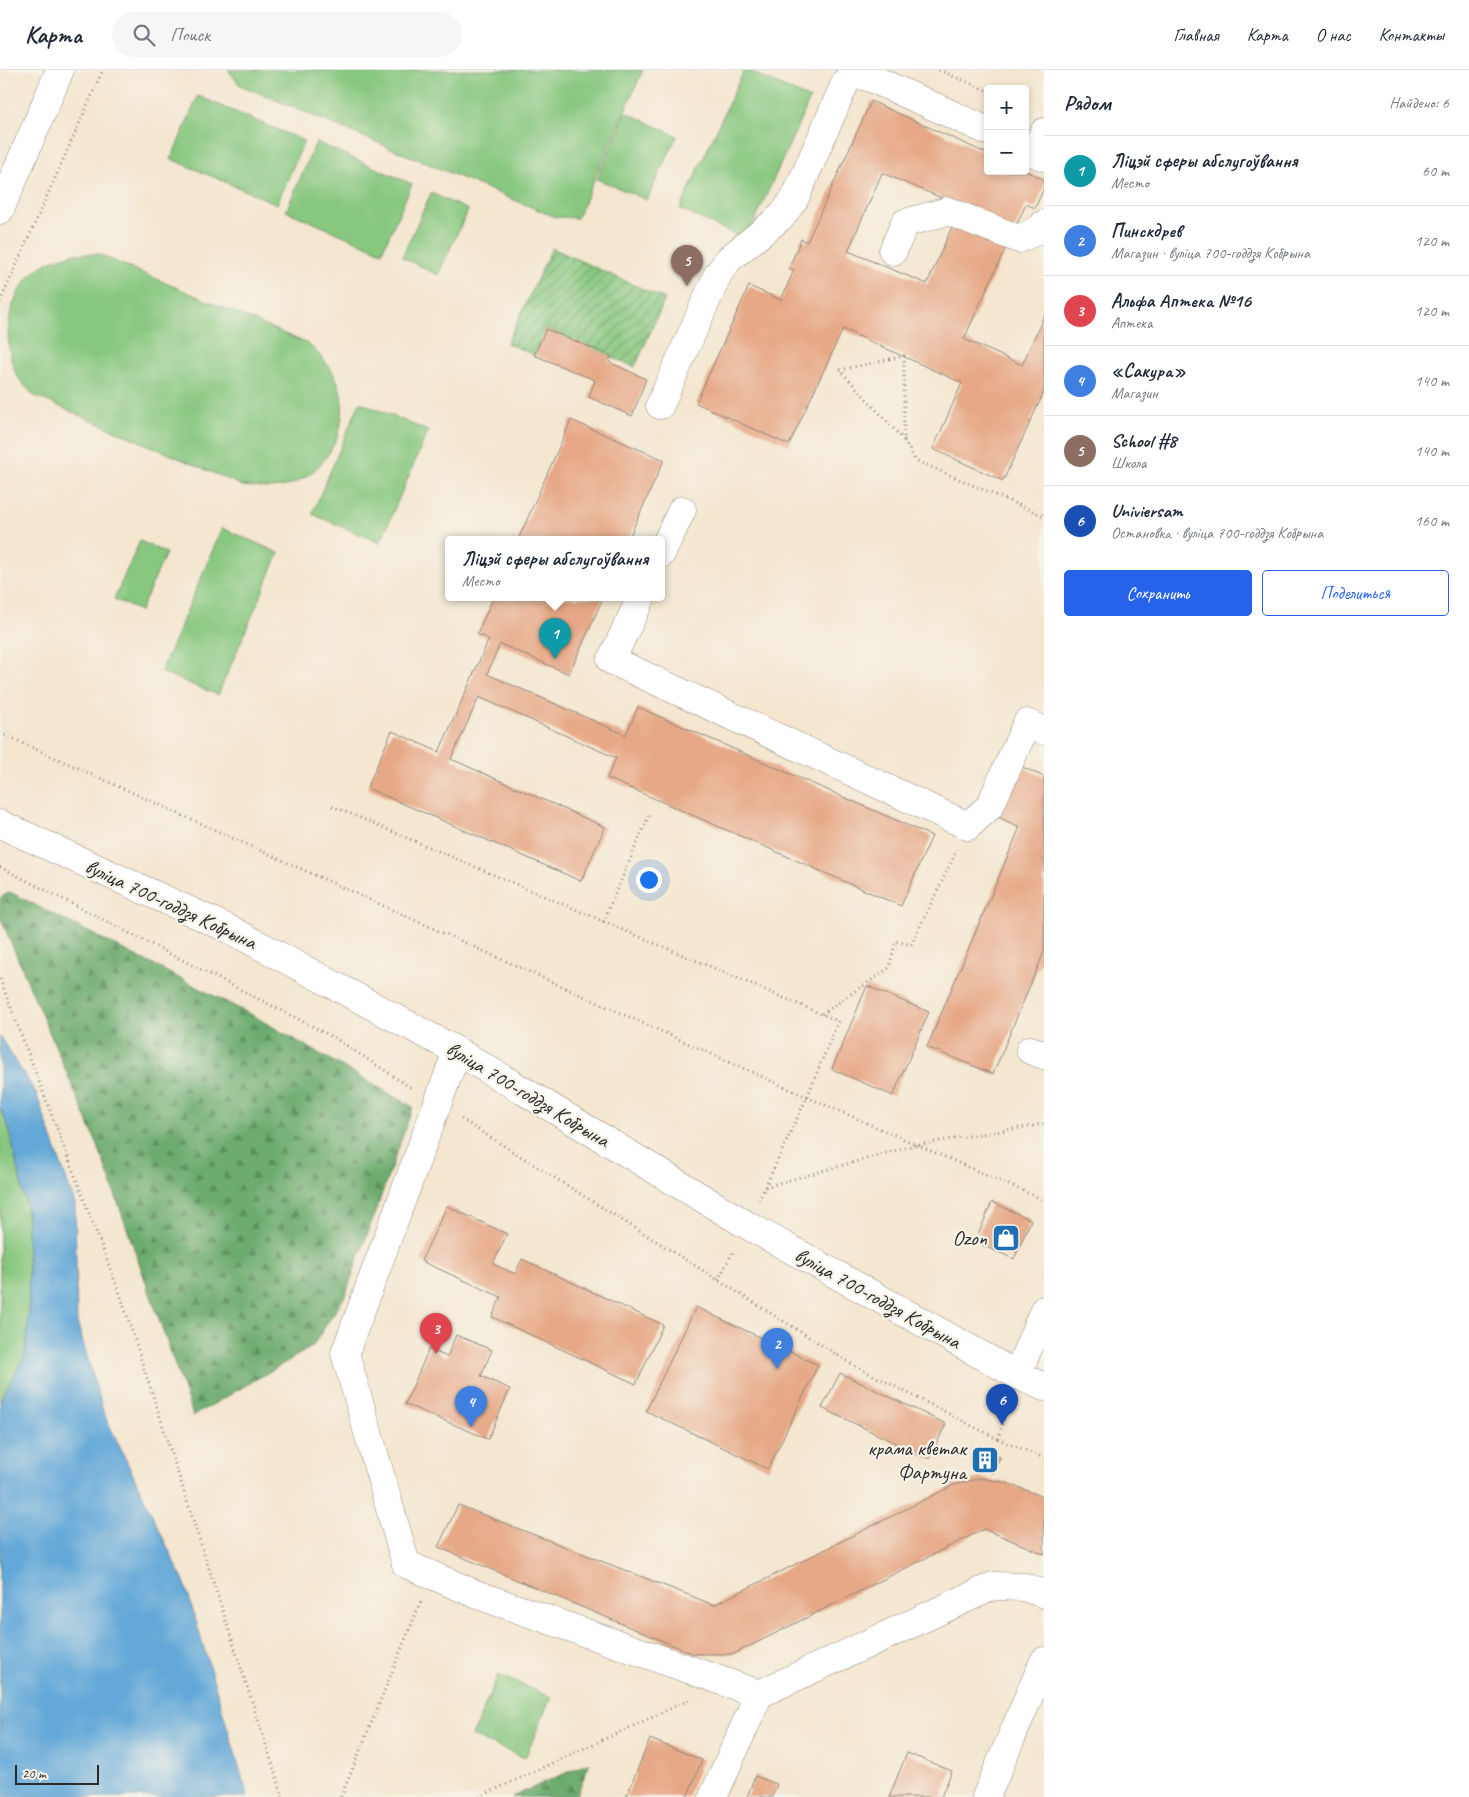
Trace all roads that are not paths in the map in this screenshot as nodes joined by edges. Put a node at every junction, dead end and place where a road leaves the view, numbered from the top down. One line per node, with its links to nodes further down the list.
1 (60, 70): 3 (street)
2 (986, 130): 6 (street)
3 (0, 210)
4 (1044, 224): 5 (street)
5 (893, 251)
6 (660, 405)
7 (682, 510): 8 (street)
8 (665, 546)
9 (640, 601): 10 (street)
10 (1044, 730)
11 (0, 824): 12 (street, вуліца 700-годдзя Кобрына)
12 (457, 1051): 14 (street, вуліца 700-годдзя Кобрына); 18 (street)
13 (1044, 1310): 14 (street)
14 (1017, 1376): 15 (street, вуліца 700-годдзя Кобрына)
15 (1044, 1387)
16 (1044, 1594): 18 (street)
17 (1044, 1661): 20 (street)
18 (759, 1694): 19 (street)
19 (713, 1797)
20 (986, 1797)

